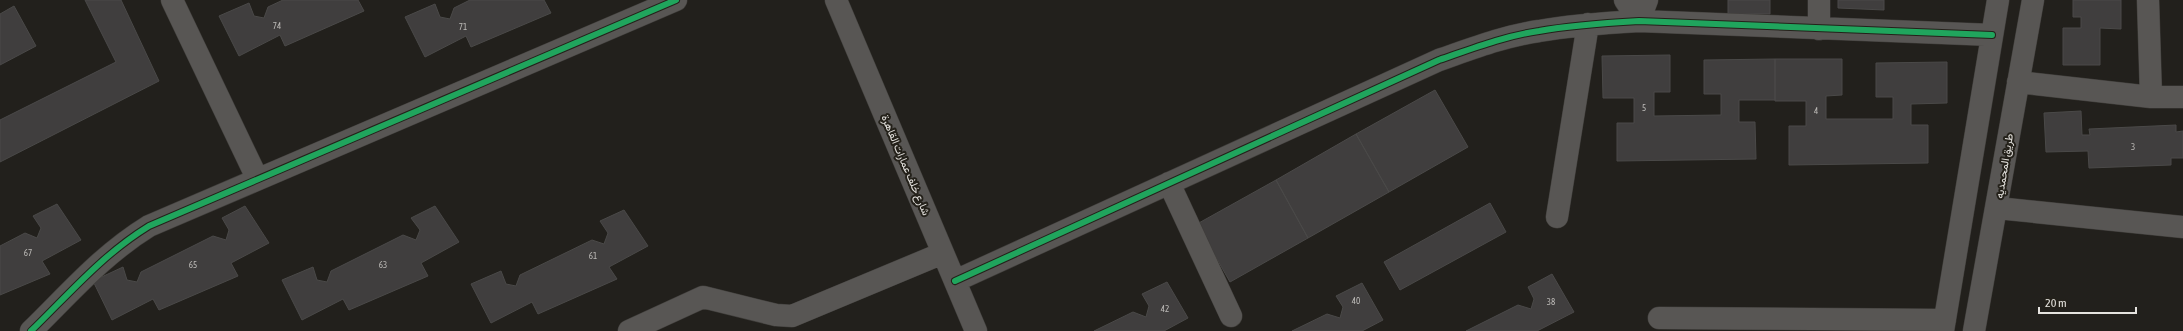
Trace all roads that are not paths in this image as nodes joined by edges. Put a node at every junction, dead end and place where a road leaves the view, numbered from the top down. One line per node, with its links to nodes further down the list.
1 (172, 0): 17 (street)
2 (676, 0): 17 (street)
3 (836, 0): 22 (street, شارع خلف عمارات القاهرة)
4 (1625, 0): 10 (street)
5 (1647, 0): 10 (street)
6 (1818, 0): 12 (street)
7 (1998, 0): 13 (street)
8 (2033, 0): 14 (street, طريق المحمديه)
9 (2148, 0): 15 (street)
10 (1639, 21): 11 (street); 12 (street)
11 (1588, 24): 18 (street); 20 (street)
12 (1819, 29): 13 (street)
13 (1992, 35): 26 (street)
14 (2018, 82): 15 (street); 19 (street, طريق المحمديه)
15 (2151, 97): 16 (street)
16 (2183, 97)
17 (257, 178): 27 (street)
18 (1169, 183): 23 (street); 24 (street)
19 (1997, 208): 21 (street); 30 (street, طريق المحمديه)
20 (1557, 217)
21 (2183, 227)
22 (944, 253): 23 (street, شارع خلف عمارات القاهرة); 28 (street)
23 (955, 281): 29 (street, شارع خلف عمارات القاهرة)
24 (1231, 316)
25 (1659, 318): 26 (street)
26 (1944, 326)
27 (31, 331)
28 (629, 331)
29 (976, 331)
30 (1974, 331)

